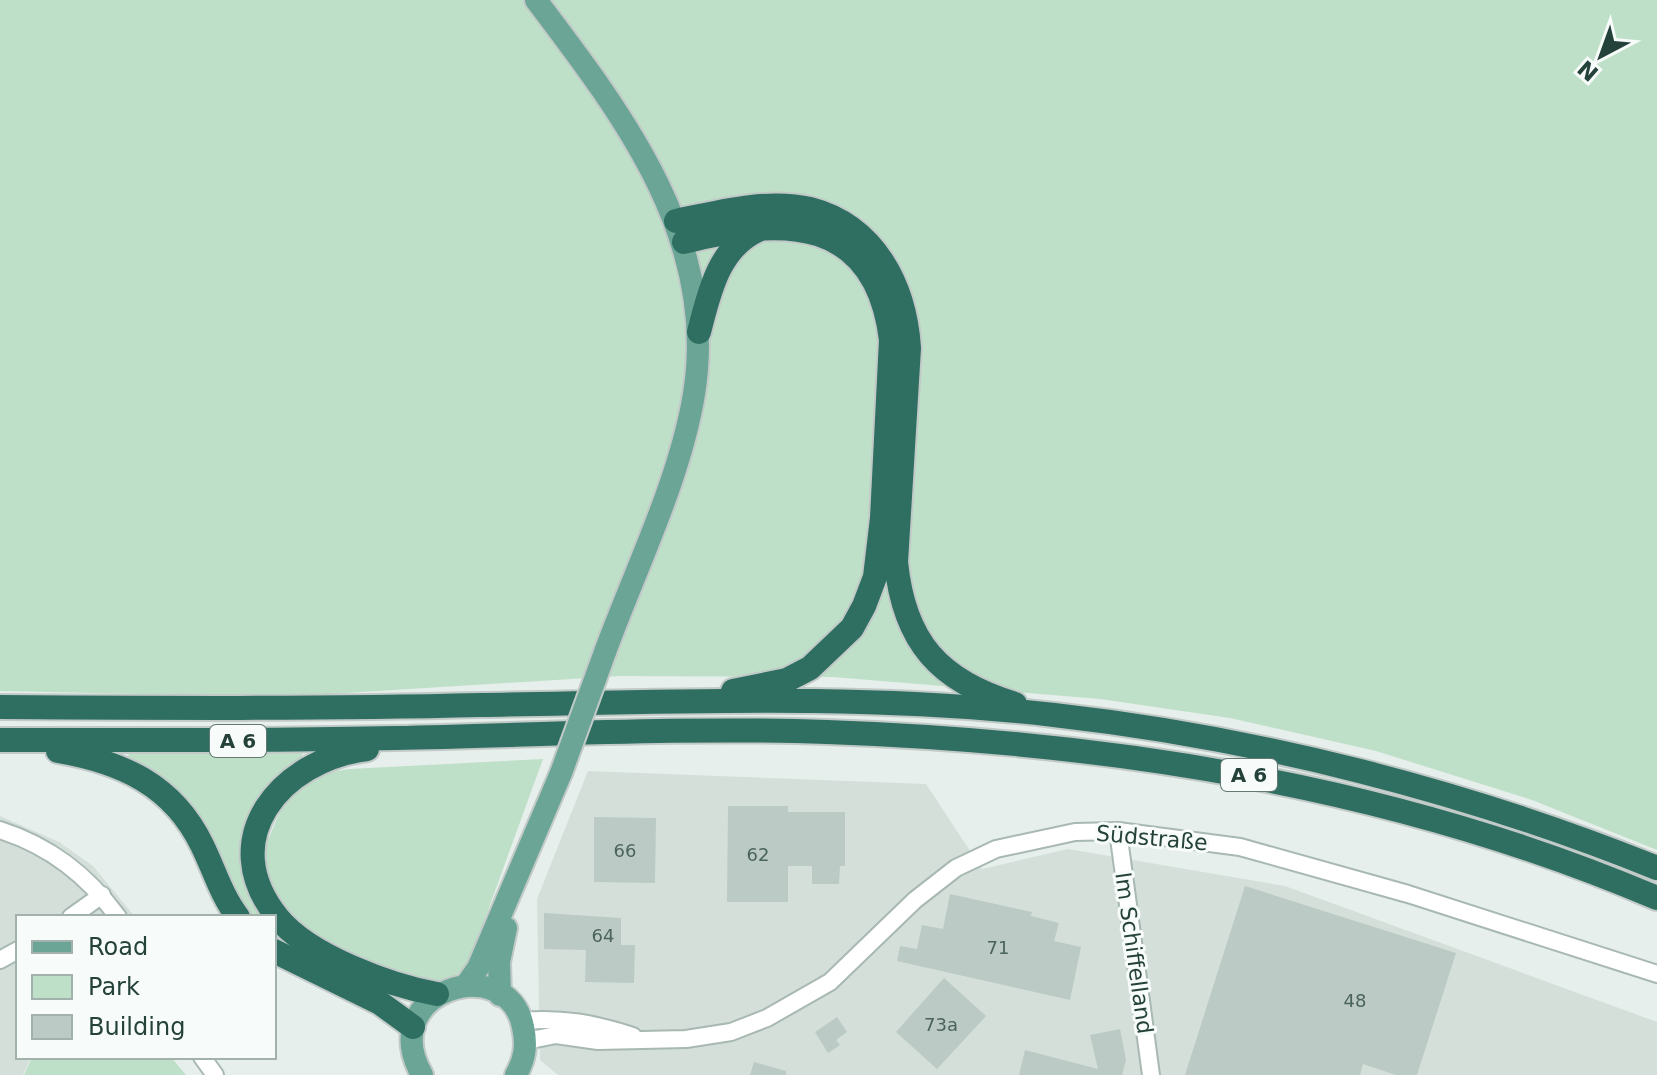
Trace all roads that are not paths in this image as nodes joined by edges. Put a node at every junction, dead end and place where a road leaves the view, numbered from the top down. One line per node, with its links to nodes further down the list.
1 (536, 0): 3 (main road)
2 (763, 227): 3 (highway); 4 (highway); 5 (highway)
3 (680, 231): 4 (main road); 7 (highway)
4 (699, 332): 13 (main road, bridge)
5 (691, 700): 6 (highway, A 6); 7 (highway, A 6)
6 (0, 707)
7 (1052, 715): 12 (highway, A 6)
8 (476, 736): 9 (highway, A 6); 15 (highway, A 6); 22 (highway)
9 (0, 741): 18 (highway)
10 (0, 830): 14 (street)
11 (1118, 831): 20 (street, Südstraße); 25 (street, Südstraße); 28 (street, Im Schiffelland)
12 (1657, 868)
13 (522, 869): 21 (main road); 23 (main road)
14 (102, 895): 16 (street); 17 (street)
15 (1657, 898)
16 (74, 915)
17 (117, 915)
18 (236, 915)
19 (276, 952): 24 (highway)
20 (1657, 974)
21 (466, 985): 22 (main road); 23 (main road)
22 (437, 994): 24 (main road)
23 (500, 995): 25 (main road)
24 (413, 1027): 27 (main road)
25 (524, 1031): 26 (main road)
26 (523, 1071)
27 (422, 1075)
28 (1151, 1075)

